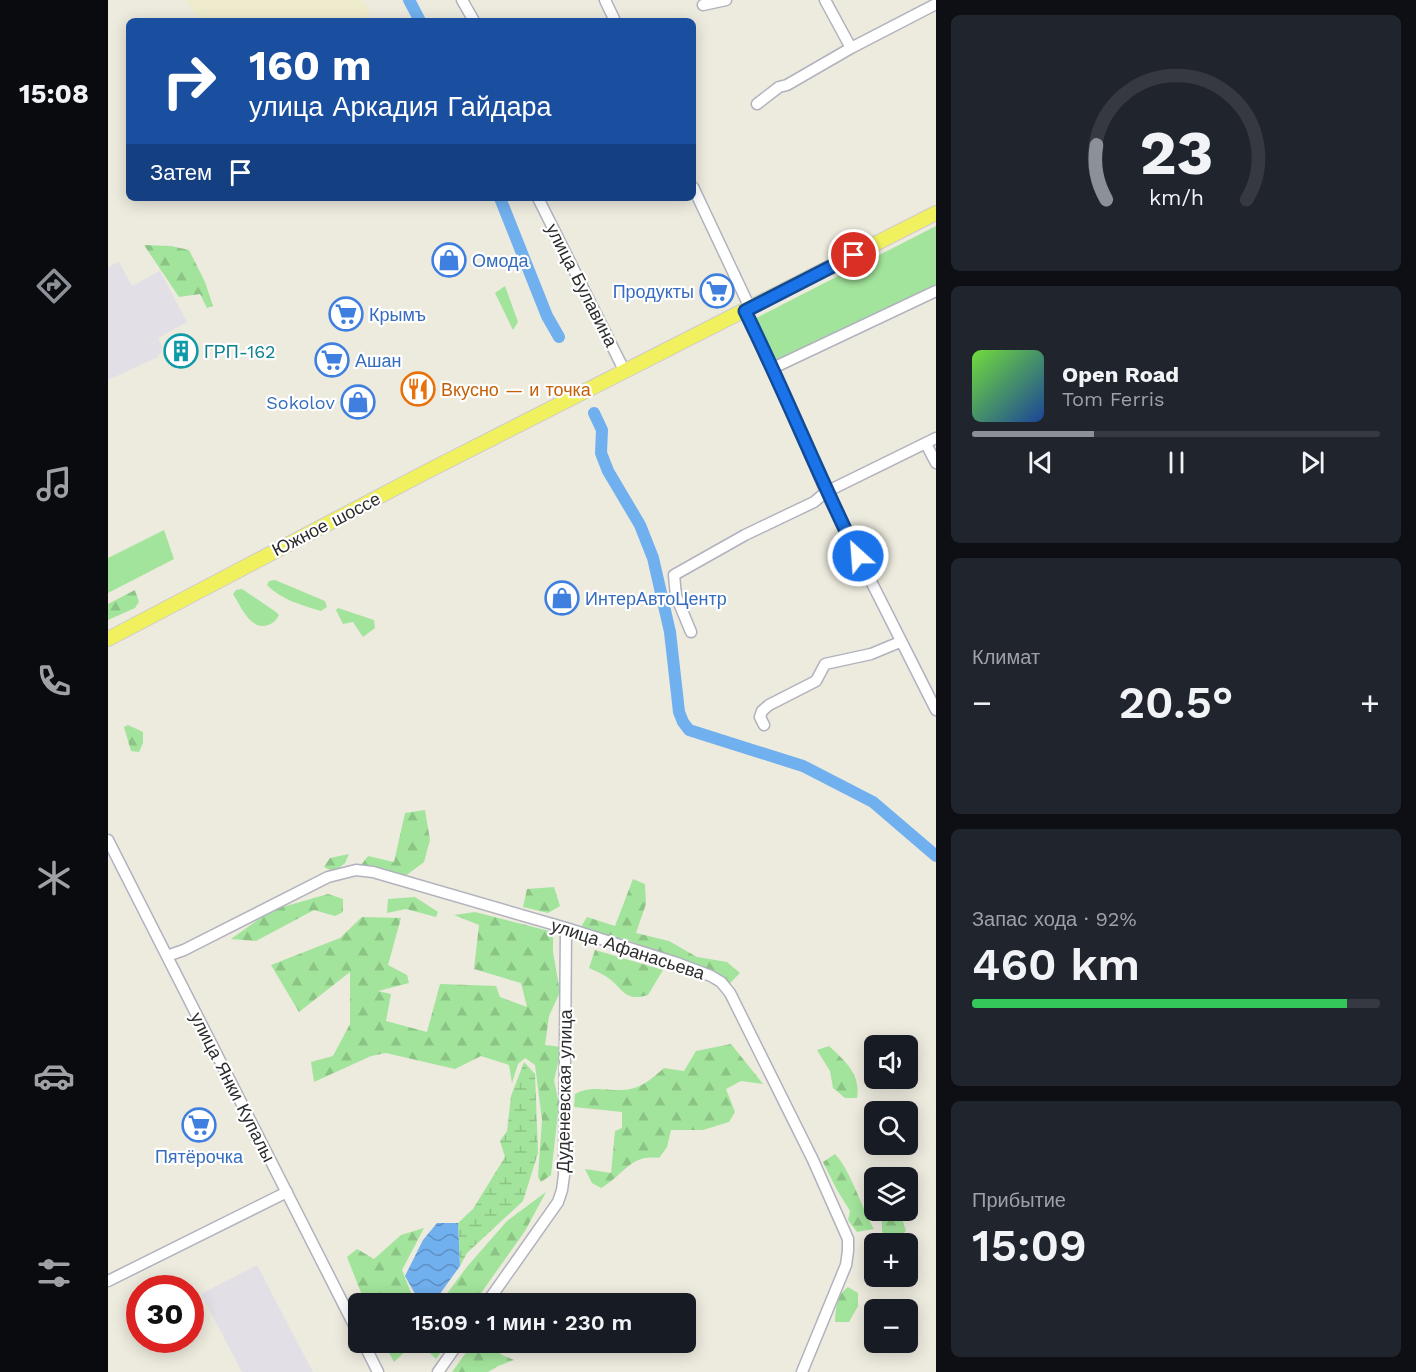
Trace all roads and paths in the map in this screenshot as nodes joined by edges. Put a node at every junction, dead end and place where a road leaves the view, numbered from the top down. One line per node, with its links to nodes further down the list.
1 (462, 0): 7 (street)
2 (605, 0): 8 (street)
3 (726, 0): 5 (street)
4 (825, 0): 9 (street)
5 (703, 4)
6 (936, 4): 9 (street)
7 (472, 18)
8 (614, 18)
9 (850, 48): 10 (street)
10 (757, 104)
11 (696, 194): 15 (street)
12 (540, 201): 17 (street, улица Булавина)
13 (936, 213): 15 (main road, Южное шоссе)
14 (936, 291): 16 (street)
15 (747, 309): 16 (street); 17 (main road, Южное шоссе)
16 (772, 368): 21 (street)
17 (625, 372): 23 (main road, Южное шоссе)
18 (936, 438): 19 (street)
19 (926, 444): 20 (street); 21 (street)
20 (936, 463)
21 (826, 492): 22 (street); 24 (street)
22 (691, 632)
23 (108, 639)
24 (900, 642): 25 (street); 26 (street)
25 (936, 710)
26 (764, 725)
27 (108, 840): 29 (street, улица Янки Купалы)
28 (566, 928): 29 (street, улица Афанасьева); 32 (street, Дуденевская улица); 38 (street, улица Афанасьева)
29 (167, 956): 30 (street, улица Янки Купалы)
30 (287, 1192): 31 (street); 33 (street, улица Янки Купалы)
31 (108, 1281)
32 (494, 1293)
33 (348, 1313)
34 (368, 1353): 36 (street)
35 (451, 1353): 37 (street)
36 (378, 1372)
37 (438, 1372)
38 (802, 1372)

